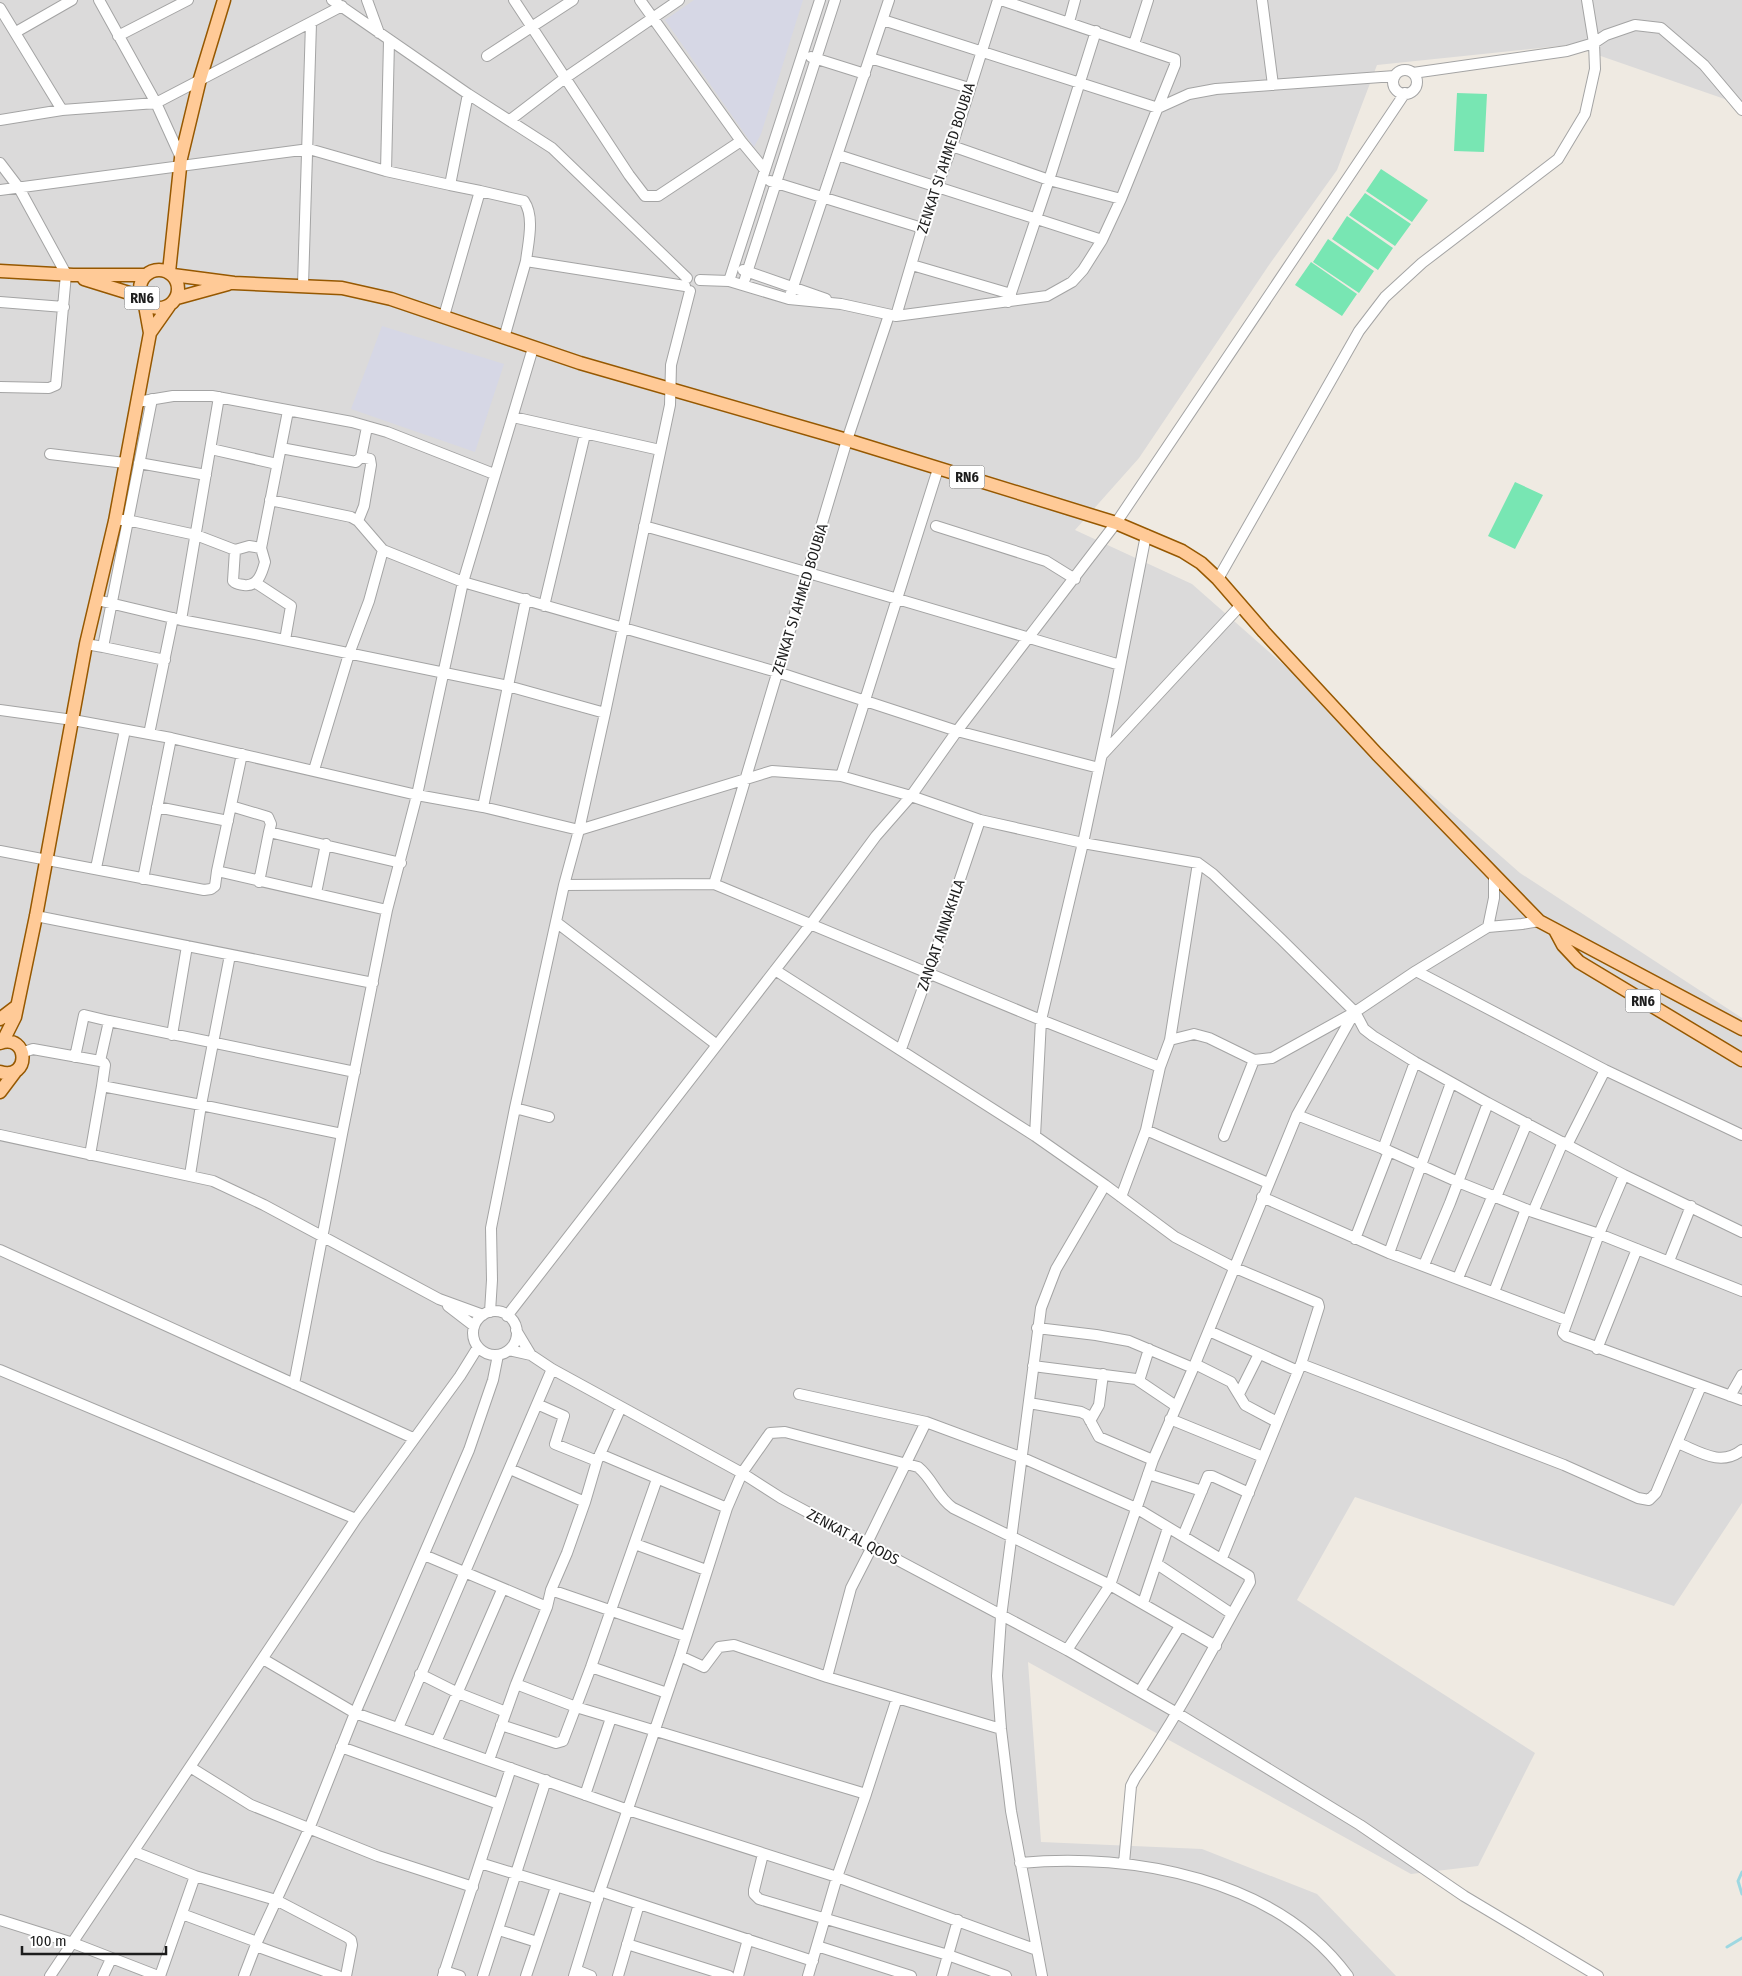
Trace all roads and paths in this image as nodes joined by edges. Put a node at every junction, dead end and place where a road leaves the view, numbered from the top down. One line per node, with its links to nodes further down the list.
1 (72, 0): 27 (street)
2 (99, 0): 29 (street)
3 (188, 0): 29 (street)
4 (224, 0): 42 (main road)
5 (332, 0): 19 (street)
6 (367, 0): 28 (street)
7 (514, 0): 25 (street)
8 (573, 0): 25 (street)
9 (640, 0): 21 (street)
10 (680, 0): 21 (street)
11 (820, 0): 34 (street)
12 (835, 0): 36 (street)
13 (889, 0): 22 (street)
14 (999, 0): 23 (street); 33 (street, ZENKAT SI AHMED BOUBIA)
15 (1075, 0): 23 (street)
16 (1148, 0): 32 (street)
17 (1262, 0): 44 (street)
18 (1587, 0): 31 (street)
19 (342, 6): 24 (street); 28 (street)
20 (0, 8): 27 (street)
21 (652, 18): 41 (street); 54 (street)
22 (883, 20): 33 (street); 37 (street)
23 (1069, 22): 26 (street)
24 (312, 23): 42 (street); 56 (street)
25 (532, 27): 35 (street); 41 (street)
26 (1096, 31): 32 (street); 43 (street)
27 (16, 32): 50 (street)
28 (379, 33): 30 (street)
29 (118, 36): 48 (street)
30 (389, 41): 47 (street); 60 (street)
31 (1594, 43): 39 (street); 51 (street); 133 (street)
32 (1134, 44): 49 (street)
33 (981, 51): 43 (street); 45 (street, ZENKAT SI AHMED BOUBIA)
34 (802, 54): 36 (street); 61 (street)
35 (487, 56)
36 (816, 58): 38 (street); 63 (street)
37 (870, 58): 38 (street); 45 (street)
38 (865, 74): 57 (street)
39 (1413, 74): 40 (street); 46 (street)
40 (1395, 76): 44 (street); 46 (street)
41 (565, 78): 53 (street); 54 (street)
42 (200, 79): 48 (street); 58 (main road)
43 (1079, 82): 49 (street); 62 (street)
44 (1273, 85): 49 (street)
45 (969, 88): 55 (street, ZENKAT SI AHMED BOUBIA)
46 (1405, 93): 124 (street)
47 (468, 94): 53 (street); 64 (street)
48 (156, 103): 50 (street); 58 (street)
49 (1158, 108): 70 (street)
50 (62, 110): 52 (street)
51 (1742, 110)
52 (0, 120)
53 (510, 120): 85 (street)
54 (742, 141): 61 (street)
55 (952, 146): 62 (street); 65 (street, ZENKAT SI AHMED BOUBIA)
56 (308, 149): 58 (street); 60 (street); 84 (street)
57 (838, 155): 65 (street); 69 (street)
58 (181, 162): 66 (street); 79 (main road)
59 (0, 163): 66 (street)
60 (386, 171): 64 (street)
61 (764, 174): 63 (street); 76 (street)
62 (1049, 180): 70 (street); 71 (street)
63 (776, 183): 69 (street); 78 (street)
64 (450, 185): 68 (street)
65 (936, 186): 71 (street); 72 (street, ZENKAT SI AHMED BOUBIA)
66 (19, 188): 67 (street); 80 (street)
67 (0, 190)
68 (480, 191): 74 (street); 96 (street)
69 (823, 199): 72 (street); 87 (street)
70 (1121, 199): 73 (street)
71 (1036, 219): 73 (street); 89 (street)
72 (922, 228): 75 (street, ZENKAT SI AHMED BOUBIA)
73 (1102, 240): 89 (street)
74 (526, 261): 85 (street); 98 (street)
75 (912, 265): 89 (street); 95 (street, ZENKAT SI AHMED BOUBIA)
76 (734, 266): 78 (street); 82 (street)
77 (0, 271): 80 (main road, RN6)
78 (749, 271): 86 (street); 87 (street)
79 (167, 272): 81 (main road, RN6); 83 (main road, RN6); 92 (main road, RN6)
80 (70, 275): 81 (main road, RN6); 90 (main road, RN6); 94 (street)
81 (146, 275): 90 (main road, RN6)
82 (729, 281): 85 (street); 86 (street)
83 (234, 283): 84 (main road, RN6); 92 (main road, RN6)
84 (303, 285): 96 (main road, RN6)
85 (687, 285): 101 (street)
86 (743, 285): 88 (street)
87 (793, 286): 88 (street); 93 (street)
88 (789, 298): 93 (street)
89 (1009, 298): 95 (street)
90 (143, 299): 92 (main road, RN6); 97 (main road)
91 (0, 302): 94 (street)
92 (173, 302): 97 (main road)
93 (841, 304): 95 (street)
94 (64, 307): 100 (street)
95 (893, 315): 109 (street, ZENKAT SI AHMED BOUBIA)
96 (444, 316): 98 (main road, RN6)
97 (150, 333): 104 (main road)
98 (504, 338): 99 (main road, RN6)
99 (534, 348): 101 (main road, RN6); 106 (street)
100 (0, 387)
101 (672, 390): 109 (main road, RN6); 112 (street)
102 (219, 397): 103 (street); 105 (street); 111 (street)
103 (152, 399): 104 (street); 116 (street)
104 (137, 402): 115 (main road)
105 (288, 410): 107 (street); 110 (street)
106 (513, 417): 108 (street); 119 (street)
107 (367, 426): 114 (street); 119 (street)
108 (584, 434): 112 (street); 141 (street)
109 (848, 440): 118 (main road, RN6); 132 (street, ZENKAT SI AHMED BOUBIA)
110 (281, 448): 114 (street); 117 (street)
111 (210, 449): 117 (street); 120 (street)
112 (660, 450): 125 (street)
113 (50, 454): 115 (street)
114 (361, 457): 123 (street)
115 (125, 463): 122 (main road)
116 (139, 463): 120 (street); 122 (street)
117 (278, 464): 121 (street)
118 (938, 468): 124 (main road, RN6); 139 (street)
119 (494, 474): 135 (street)
120 (206, 475): 127 (street)
121 (270, 500): 123 (street); 129 (street)
122 (121, 520): 127 (street); 138 (main road); 140 (street)
123 (358, 521): 131 (street)
124 (1116, 523): 128 (main road, RN6); 134 (street)
125 (644, 526): 132 (street); 144 (street)
126 (936, 526): 134 (street)
127 (196, 535): 130 (street); 143 (street)
128 (1146, 535): 133 (main road, RN6); 151 (street)
129 (261, 548): 130 (street); 136 (street)
130 (235, 550): 136 (street)
131 (383, 550): 135 (street); 149 (street)
132 (809, 572): 139 (street); 152 (street, ZENKAT SI AHMED BOUBIA)
133 (1218, 578): 142 (main road, RN6)
134 (1075, 579): 145 (street)
135 (463, 582): 137 (street); 153 (street)
136 (256, 583): 146 (street)
137 (526, 599): 141 (street); 154 (street)
138 (97, 600): 140 (street); 147 (main road)
139 (896, 600): 145 (street); 155 (street)
140 (110, 604): 143 (street); 148 (street)
141 (544, 606): 144 (street)
142 (1240, 606): 164 (street); 186 (main road, RN6)
143 (177, 619): 146 (street); 150 (street)
144 (623, 628): 152 (street); 157 (street)
145 (1029, 638): 151 (street); 160 (street)
146 (285, 640): 149 (street)
147 (86, 644): 148 (street); 158 (main road)
148 (103, 647): 150 (street)
149 (349, 654): 153 (street); 166 (street)
150 (165, 660): 161 (street)
151 (1120, 665): 164 (street)
152 (777, 672): 155 (street); 168 (street, ZENKAT SI AHMED BOUBIA)
153 (443, 673): 154 (street); 169 (street)
154 (508, 686): 157 (street); 173 (street)
155 (866, 701): 160 (street); 167 (street)
156 (0, 710): 158 (street)
157 (605, 713): 176 (street)
158 (73, 720): 159 (street); 181 (main road)
159 (125, 730): 161 (street); 184 (street)
160 (957, 731): 165 (street); 170 (street)
161 (149, 734): 162 (street)
162 (171, 738): 163 (street); 172 (street)
163 (242, 754): 166 (street); 171 (street)
164 (1101, 756): 165 (street)
165 (1099, 768): 178 (street)
166 (314, 770): 169 (street)
167 (842, 776): 168 (street); 170 (street)
168 (746, 779): 176 (street); 189 (street, ZENKAT SI AHMED BOUBIA)
169 (417, 795): 173 (street); 182 (street)
170 (911, 796): 174 (street); 196 (street)
171 (231, 806): 175 (street); 177 (street)
172 (157, 807): 175 (street); 187 (street)
173 (483, 807): 176 (street)
174 (980, 820): 178 (street); 203 (street, ZANQAT ANNAKHLA)
175 (228, 821): 185 (street)
176 (579, 830): 190 (street)
177 (269, 832): 179 (street); 188 (street)
178 (1083, 843): 183 (street); 208 (street)
179 (326, 844): 182 (street); 191 (street)
180 (0, 851): 181 (street)
181 (46, 859): 184 (street); 193 (main road)
182 (401, 863): 192 (street)
183 (1198, 863): 206 (street); 212 (street)
184 (96, 868): 187 (street)
185 (217, 871): 187 (street); 188 (street)
186 (1494, 875): 194 (main road, RN6); 197 (street)
187 (143, 879)
188 (259, 882): 191 (street)
189 (714, 884): 190 (street); 196 (street)
190 (564, 885): 195 (street)
191 (316, 893): 192 (street)
192 (387, 910): 204 (street)
193 (36, 916): 199 (street); 205 (main road)
194 (1539, 921): 197 (street); 198 (main road, RN6)
195 (556, 922): 215 (street); 233 (street)
196 (810, 924): 201 (street); 203 (street)
197 (1488, 927): 202 (street)
198 (1555, 930): 210 (main road, RN6); 220 (main road, RN6)
199 (187, 946): 200 (street); 211 (street)
200 (230, 955): 204 (street); 214 (street)
201 (775, 970): 215 (street); 216 (street)
202 (1416, 971): 206 (street); 224 (street)
203 (928, 974): 208 (street); 216 (street, ZANQAT ANNAKHLA)
204 (373, 983): 227 (street)
205 (16, 1012): 207 (main road); 213 (main road); 217 (main road)
206 (1354, 1012): 219 (street); 222 (street); 234 (street)
207 (0, 1019)
208 (1041, 1020): 223 (street); 241 (street)
209 (109, 1021): 211 (street); 218 (street); 221 (street)
210 (1742, 1029)
211 (172, 1035): 214 (street)
212 (1170, 1040): 219 (street); 223 (street)
213 (2, 1042): 217 (main road)
214 (213, 1043): 227 (street); 232 (street)
215 (717, 1045): 268 (street)
216 (901, 1049): 241 (street)
217 (22, 1052): 218 (street); 226 (main road)
218 (75, 1057): 221 (street)
219 (1254, 1060): 242 (street)
220 (1742, 1060)
221 (100, 1061): 229 (street)
222 (1415, 1062): 228 (street); 244 (street)
223 (1160, 1067): 237 (street)
224 (1604, 1070): 240 (street); 243 (street)
225 (0, 1072): 226 (main road)
226 (14, 1072): 230 (main road)
227 (355, 1072): 238 (street)
228 (1451, 1083): 231 (street); 246 (street)
229 (102, 1086): 232 (street); 245 (street)
230 (0, 1092)
231 (1488, 1103): 236 (street); 249 (street)
232 (201, 1104): 238 (street); 247 (street)
233 (514, 1108): 235 (street); 272 (street)
234 (1297, 1115): 244 (street); 250 (street)
235 (549, 1117)
236 (1527, 1123): 243 (street); 252 (street)
237 (1146, 1130): 250 (street); 253 (street)
238 (342, 1134): 259 (street)
239 (0, 1135): 245 (street)
240 (1742, 1135)
241 (1035, 1136): 251 (street)
242 (1224, 1136)
243 (1565, 1143): 248 (street); 256 (street)
244 (1386, 1150): 246 (street); 260 (street)
245 (90, 1155): 247 (street)
246 (1420, 1166): 249 (street); 263 (street)
247 (190, 1175): 259 (street)
248 (1624, 1175): 255 (street); 258 (street)
249 (1458, 1182): 252 (street); 265 (street)
250 (1268, 1183): 254 (street)
251 (1105, 1185): 253 (street); 276 (street)
252 (1495, 1196): 256 (street); 267 (street)
253 (1121, 1197): 266 (street)
254 (1262, 1197): 260 (street); 266 (street)
255 (1691, 1206): 257 (street); 264 (street)
256 (1529, 1210): 258 (street); 270 (street)
257 (1742, 1232)
258 (1600, 1234): 261 (street); 273 (street)
259 (322, 1236): 271 (street); 293 (street)
260 (1355, 1239): 263 (street)
261 (1637, 1248): 264 (street); 279 (street)
262 (0, 1250): 293 (street)
263 (1389, 1253): 265 (street)
264 (1669, 1261): 269 (street)
265 (1424, 1265): 267 (street)
266 (1233, 1267): 277 (street); 287 (street)
267 (1458, 1278): 270 (street)
268 (527, 1288): 272 (street); 275 (street)
269 (1742, 1290)
270 (1494, 1292): 273 (street)
271 (439, 1299): 272 (street); 274 (street)
272 (495, 1314): 274 (street); 275 (street)
273 (1566, 1320): 279 (street)
274 (474, 1326): 280 (street)
275 (515, 1327): 281 (street); 284 (street)
276 (1038, 1328): 278 (street); 285 (street)
277 (1209, 1331): 282 (street); 286 (street)
278 (1149, 1349): 286 (street); 292 (street)
279 (1596, 1349): 294 (street)
280 (481, 1350): 283 (street); 307 (street)
281 (509, 1350): 283 (street); 284 (street)
282 (1259, 1354): 287 (street); 296 (street)
283 (498, 1355): 330 (street)
284 (532, 1356): 288 (street, ZENKAT AL QODS)
285 (1033, 1366): 290 (street); 299 (street)
286 (1194, 1366): 296 (street); 301 (street)
287 (1299, 1368): 306 (street); 308 (street)
288 (552, 1369): 300 (street); 302 (street, ZENKAT AL QODS)
289 (0, 1370): 324 (street)
290 (1104, 1374): 292 (street); 304 (street)
291 (1742, 1374): 297 (street)
292 (1139, 1381): 301 (street)
293 (294, 1384): 307 (street)
294 (1701, 1386): 297 (street); 308 (street)
295 (799, 1394): 305 (street)
296 (1239, 1394): 306 (street)
297 (1730, 1396): 298 (street)
298 (1742, 1400)
299 (1029, 1403): 304 (street); 312 (street)
300 (537, 1404): 311 (street); 315 (street)
301 (1176, 1406): 303 (street)
302 (621, 1407): 311 (street); 316 (street, ZENKAT AL QODS)
303 (1170, 1419): 310 (street); 313 (street)
304 (1090, 1421): 313 (street)
305 (926, 1422): 312 (street); 314 (street)
306 (1277, 1422): 310 (street)
307 (413, 1438): 324 (street)
308 (1678, 1443): 309 (street)
309 (1742, 1450)
310 (1263, 1457): 320 (street)
311 (598, 1458): 318 (street); 321 (street)
312 (1023, 1458): 323 (street); 327 (street)
313 (1153, 1460): 317 (street)
314 (906, 1463): 316 (street); 327 (street); 329 (street)
315 (510, 1469): 321 (street); 334 (street)
316 (742, 1473): 322 (street); 329 (street, ZENKAT AL QODS)
317 (1148, 1474): 319 (street); 323 (street)
318 (657, 1479): 322 (street); 328 (street)
319 (1202, 1491): 320 (street); 326 (street)
320 (1249, 1493): 331 (street)
321 (585, 1502): 337 (street)
322 (727, 1508): 333 (street)
323 (1136, 1508): 325 (street); 335 (street)
324 (356, 1519): 348 (street)
325 (1168, 1528): 326 (street); 332 (street)
326 (1183, 1536): 331 (street)
327 (1012, 1537): 335 (street); 342 (street)
328 (635, 1544): 333 (street); 340 (street)
329 (869, 1546): 342 (street, ZENKAT AL QODS); 351 (street)
330 (424, 1555): 334 (street); 359 (street)
331 (1222, 1558): 341 (street)
332 (1157, 1564): 338 (street); 341 (street)
333 (706, 1570): 344 (street)
334 (464, 1574): 336 (street); 350 (street)
335 (1110, 1585): 338 (street); 346 (street)
336 (502, 1590): 339 (street); 354 (street)
337 (551, 1590): 339 (street); 340 (street)
338 (1143, 1603): 343 (street)
339 (546, 1607): 352 (street)
340 (611, 1610): 344 (street); 349 (street)
341 (1232, 1614): 345 (street)
342 (1001, 1617): 346 (street, ZENKAT AL QODS); 364 (street)
343 (1180, 1626): 345 (street); 353 (street)
344 (685, 1636): 347 (street)
345 (1216, 1646): 360 (street)
346 (1067, 1650): 353 (street, ZENKAT AL QODS)
347 (680, 1656): 351 (street); 355 (street)
348 (263, 1659): 359 (street); 369 (street)
349 (591, 1668): 355 (street); 357 (street)
350 (420, 1674): 354 (street); 363 (street)
351 (826, 1677): 356 (street)
352 (516, 1684): 357 (street); 358 (street)
353 (1140, 1691): 360 (street, ZENKAT AL QODS)
354 (458, 1693): 358 (street); 366 (street)
355 (667, 1694): 365 (street)
356 (897, 1698): 364 (street); 372 (street)
357 (576, 1707): 361 (street); 362 (street)
358 (506, 1712): 362 (street)
359 (355, 1713): 363 (street); 367 (street)
360 (1177, 1713): 381 (street); 426 (street, ZENKAT AL QODS)
361 (611, 1718): 365 (street); 373 (street)
362 (501, 1725): 368 (street)
363 (398, 1728): 366 (street)
364 (1000, 1729): 380 (street)
365 (655, 1731): 372 (street); 375 (street)
366 (436, 1742): 368 (street)
367 (341, 1746): 374 (street); 376 (street)
368 (489, 1760): 370 (street)
369 (190, 1767): 376 (street); 377 (street)
370 (511, 1768): 371 (street); 374 (street)
371 (546, 1780): 373 (street); 382 (street)
372 (866, 1794): 384 (street)
373 (585, 1795): 375 (street)
374 (500, 1804): 379 (street)
375 (628, 1810): 378 (street); 387 (street)
376 (310, 1829): 385 (street); 388 (street)
377 (135, 1852): 383 (street); 397 (street)
378 (763, 1854): 384 (street); 391 (street)
379 (480, 1863): 382 (street); 385 (street)
380 (1020, 1863): 381 (street); 401 (street)
381 (1124, 1863): 425 (street)
382 (518, 1874): 386 (street); 394 (street)
383 (195, 1876): 388 (street); 390 (street)
384 (838, 1877): 391 (street); 393 (street)
385 (473, 1887): 406 (street)
386 (556, 1887): 387 (street); 396 (street)
387 (599, 1895): 389 (street); 405 (street)
388 (276, 1900): 398 (street); 412 (street)
389 (639, 1904): 395 (street); 399 (street)
390 (182, 1914): 398 (street); 409 (street)
391 (826, 1917): 400 (street); 402 (street)
392 (0, 1920): 397 (street)
393 (958, 1920): 401 (street); 402 (street)
394 (499, 1930): 396 (street); 414 (street)
395 (748, 1939): 404 (street); 419 (street)
396 (537, 1942): 415 (street)
397 (73, 1944): 403 (street); 407 (street)
398 (256, 1944): 410 (street); 411 (street)
399 (627, 1944): 417 (street); 418 (street)
400 (817, 1946): 404 (street); 421 (street)
401 (1037, 1950): 424 (street)
402 (948, 1955): 422 (street); 423 (street)
403 (111, 1960): 408 (street); 409 (street)
404 (813, 1961): 420 (street)
405 (575, 1973): 416 (street)
406 (444, 1974): 413 (street)
407 (50, 1976)
408 (103, 1976)
409 (159, 1976)
410 (244, 1976)
411 (338, 1976)
412 (346, 1976)
413 (460, 1976)
414 (484, 1976)
415 (526, 1976)
416 (591, 1976)
417 (618, 1976)
418 (728, 1976)
419 (738, 1976)
420 (809, 1976)
421 (911, 1976)
422 (942, 1976)
423 (1006, 1976)
424 (1042, 1976)
425 (1348, 1976)
426 (1598, 1976)

